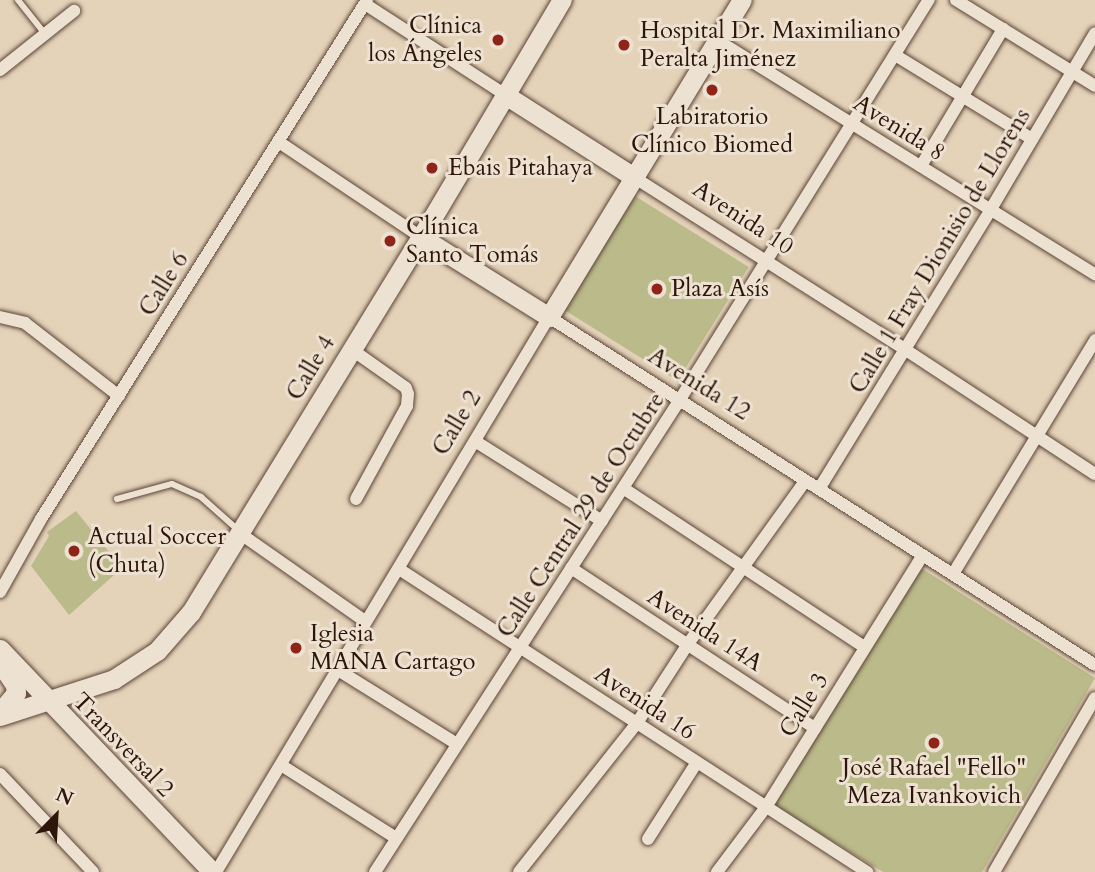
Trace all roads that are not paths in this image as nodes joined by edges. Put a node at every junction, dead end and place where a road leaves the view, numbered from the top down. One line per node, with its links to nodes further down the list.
1 (18, 0): 10 (lane)
2 (562, 0): 16 (street, Calle 4)
3 (742, 0): 11 (street, Calle 2)
4 (929, 0): 12 (street, Calle Central 29 de Octubre)
5 (956, 0): 8 (street)
6 (366, 2): 16 (street, Avenida 10); 20 (street, Calle 6)
7 (74, 11): 10 (street)
8 (1003, 29): 14 (street); 17 (street)
9 (1095, 33): 14 (street, Calle 1 Fray Dionisio de Llorens)
10 (45, 34): 13 (street)
11 (717, 40): 18 (street, Avenida 8); 22 (street, Calle 2)
12 (895, 55): 17 (street); 18 (street, Calle Central 29 de Octubre)
13 (0, 70)
14 (1071, 71): 15 (street); 19 (street, Calle 1 Fray Dionisio de Llorens)
15 (1095, 86)
16 (504, 94): 22 (street, Avenida 10); 24 (street, Calle 4)
17 (963, 97): 19 (street); 21 (street)
18 (852, 124): 21 (street, Avenida 8); 25 (street, Calle Central 29 de Octubre)
19 (1032, 139): 23 (street, Calle 1 Fray Dionisio de Llorens)
20 (279, 142): 24 (street, Avenida 12); 32 (street, Calle 6)
21 (921, 166): 23 (street, Avenida 8)
22 (632, 176): 25 (street, Avenida 10); 28 (street, Calle 2)
23 (992, 209): 26 (street, Avenida 8); 31 (street, Calle 1 Fray Dionisio de Llorens)
24 (421, 237): 28 (street, Avenida 12); 30 (street, Calle 4)
25 (766, 262): 31 (street, Avenida 10); 33 (street, Calle Central 29 de Octubre)
26 (1095, 274)
27 (0, 317): 32 (street)
28 (549, 317): 33 (street, Avenida 12); 35 (street, Calle 2)
29 (1095, 340): 34 (street)
30 (351, 349): 41 (street); 43 (street, Calle 4)
31 (906, 350): 34 (street, Avenida 10); 39 (street, Calle 1 Fray Dionisio de Llorens)
32 (119, 396): 49 (street, Calle 6)
33 (679, 401): 37 (street, Avenida 12); 38 (street, Calle Central 29 de Octubre)
34 (1035, 436): 36 (street, Avenida 10); 48 (street)
35 (475, 441): 42 (street); 47 (street, Calle 2)
36 (1095, 474)
37 (805, 481): 39 (street, Avenida 12); 45 (street)
38 (623, 488): 42 (street, Calle Central 29 de Octubre); 45 (street)
39 (819, 489): 44 (street, Avenida 12)
40 (117, 499): 43 (lane)
41 (356, 499)
42 (602, 521): 46 (street, Calle Central 29 de Octubre)
43 (242, 534): 50 (street); 59 (street, Calle 4)
44 (922, 556): 48 (street, Avenida 12); 53 (street, Calle 3)
45 (744, 567): 51 (street); 53 (street)
46 (571, 568): 51 (street, Avenida 14A); 52 (street, Calle Central 29 de Octubre)
47 (399, 569): 50 (street, Calle 2); 52 (street, Avenida 16)
48 (953, 574): 56 (street, Avenida 12)
49 (0, 592)
50 (365, 621): 57 (street, Calle 2)
51 (688, 644): 61 (street); 62 (street, Avenida 14A)
52 (520, 647): 61 (street, Avenida 16); 63 (street, Calle Central 29 de Octubre)
53 (864, 648): 62 (street, Calle 3)
54 (0, 649): 59 (street, Transversal 2)
55 (0, 663): 60 (street)
56 (1095, 665)
57 (338, 670): 63 (street); 65 (street, Calle 2)
58 (1095, 698): 76 (street)
59 (48, 703): 60 (street, Calle 4); 72 (street, Transversal 2)
60 (0, 714)
61 (637, 723): 64 (street, Avenida 16); 73 (street)
62 (815, 727): 67 (street, Calle 3)
63 (457, 744): 68 (street, Calle Central 29 de Octubre)
64 (697, 762): 67 (street, Avenida 16); 69 (street)
65 (281, 765): 68 (street); 72 (street, Calle 2)
66 (0, 774): 71 (street)
67 (765, 807): 74 (street, Calle 3); 75 (street, Avenida 16)
68 (396, 838): 70 (street, Calle Central 29 de Octubre)
69 (648, 839)
70 (378, 871)
71 (93, 872)
72 (214, 872)
73 (520, 872)
74 (717, 872)
75 (867, 872)
76 (994, 872)

